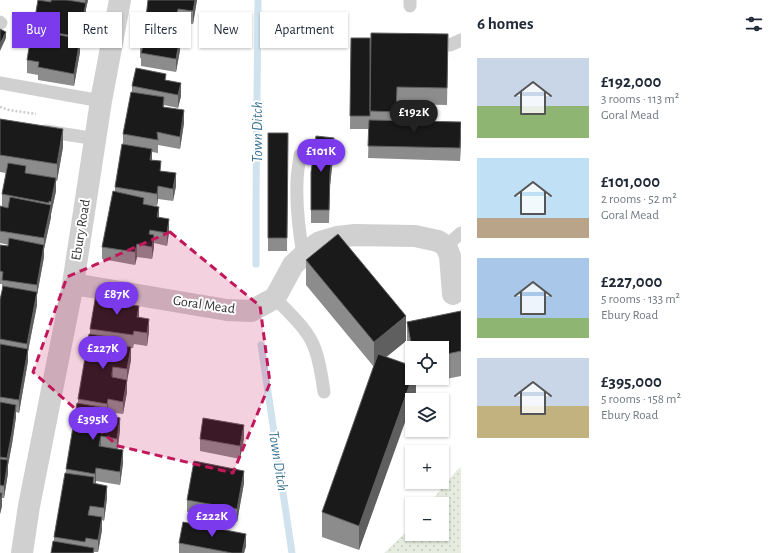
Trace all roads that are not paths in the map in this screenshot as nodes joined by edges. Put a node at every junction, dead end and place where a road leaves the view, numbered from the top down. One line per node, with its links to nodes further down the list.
1 (120, 0): 5 (street, Ebury Road)
2 (461, 40): 3 (lane)
3 (419, 44)
4 (0, 83): 5 (lane)
5 (102, 102): 7 (street, Ebury Road)
6 (37, 130): 7 (lane)
7 (96, 139): 11 (street, Ebury Road)
8 (300, 155): 10 (lane)
9 (453, 240): 10 (street); 12 (street)
10 (303, 255): 13 (street)
11 (73, 284): 13 (street, Goral Mead); 15 (street, Ebury Road)
12 (453, 294)
13 (275, 298): 14 (lane)
14 (324, 392)
15 (22, 553)

